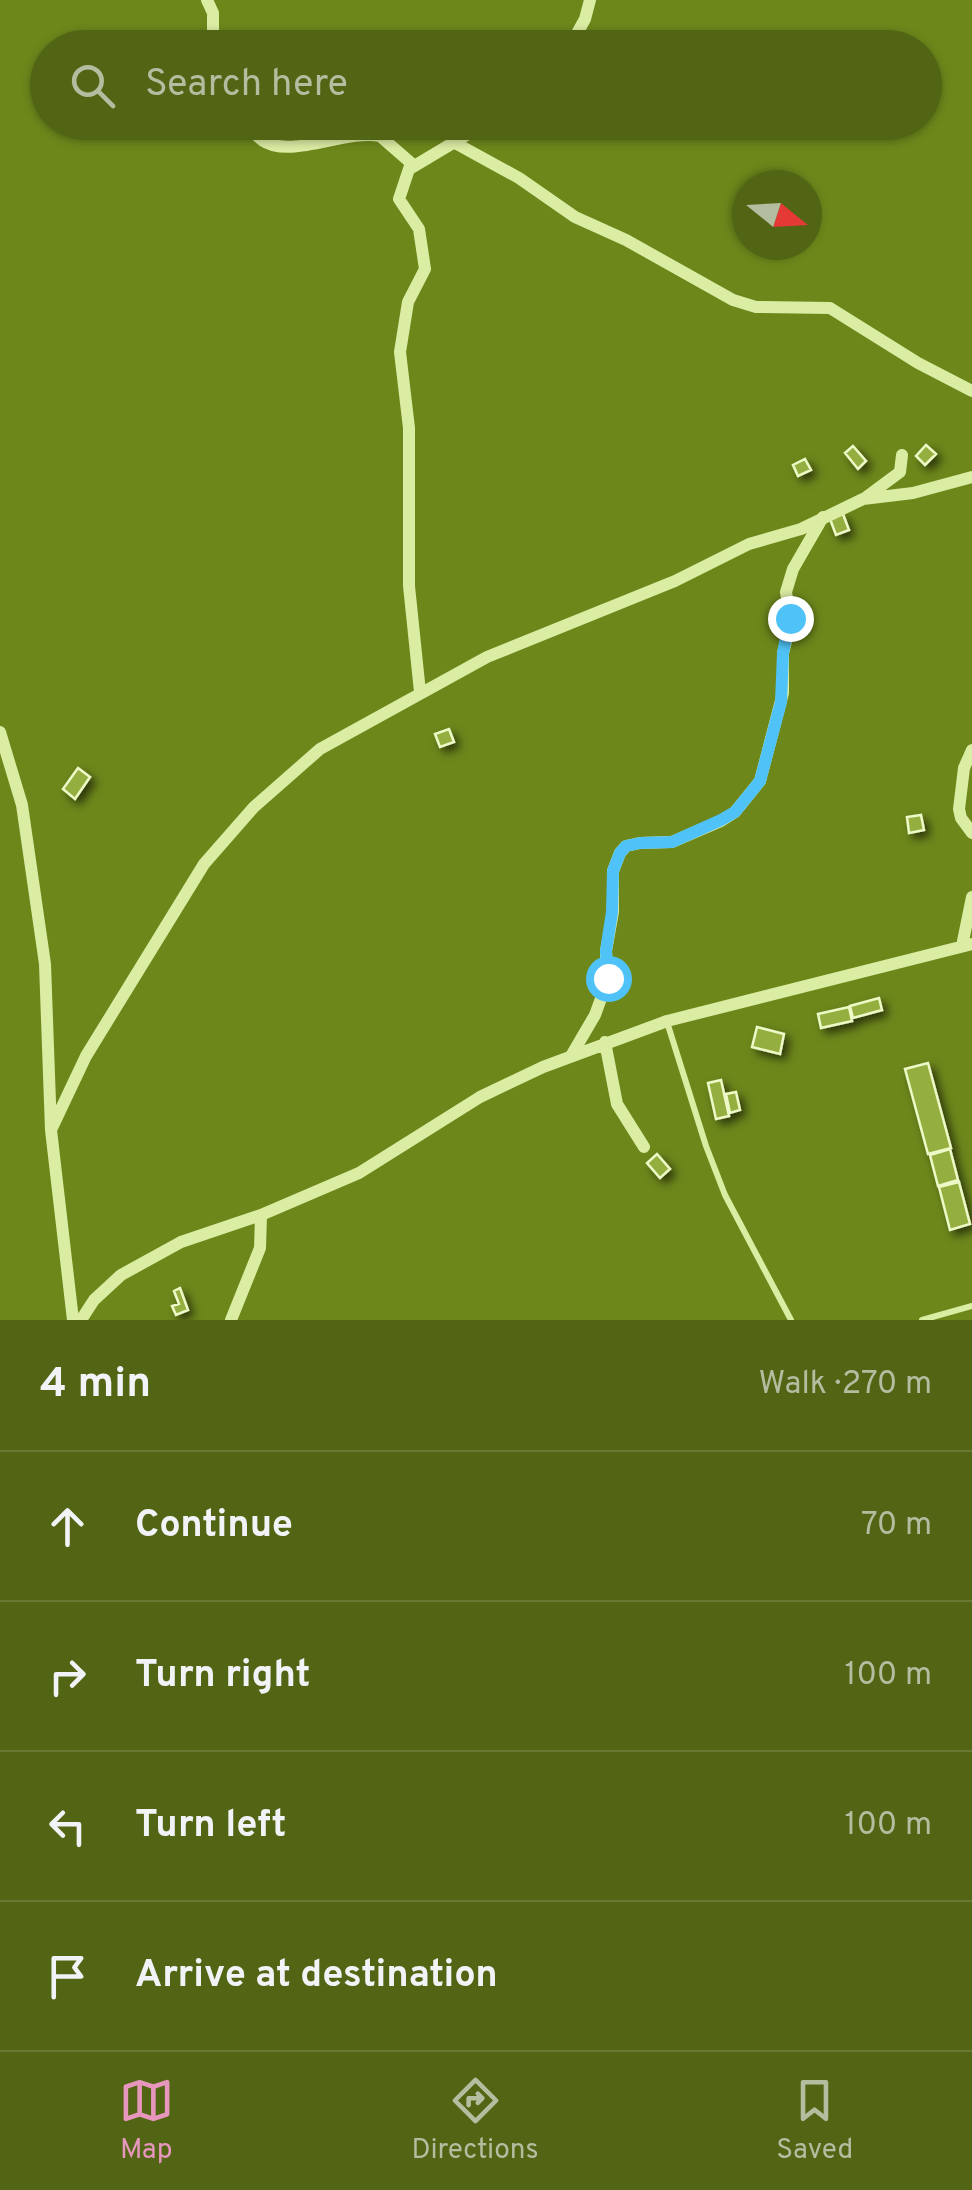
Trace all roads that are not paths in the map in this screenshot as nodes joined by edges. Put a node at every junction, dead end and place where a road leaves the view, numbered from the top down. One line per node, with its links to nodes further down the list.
1 (207, 0): 3 (street)
2 (590, 0): 4 (street)
3 (214, 30)
4 (578, 30)
5 (262, 140): 6 (street)
6 (324, 140)
7 (385, 140): 10 (street)
8 (462, 140): 9 (street)
9 (456, 144): 10 (street); 11 (street)
10 (411, 168): 16 (street)
11 (972, 391)
12 (902, 456): 14 (street)
13 (972, 477): 14 (street)
14 (863, 499): 15 (street)
15 (823, 516): 16 (street); 25 (street)
16 (420, 692): 26 (street)
17 (0, 732): 19 (street)
18 (972, 750): 20 (street)
19 (3, 754): 26 (street)
20 (972, 834)
21 (972, 897): 22 (street)
22 (967, 945): 23 (street)
23 (667, 1022): 24 (street); 33 (lane)
24 (605, 1042): 25 (street); 27 (street)
25 (571, 1056): 28 (street)
26 (51, 1130): 30 (street)
27 (644, 1147)
28 (261, 1215): 31 (street); 32 (street)
29 (972, 1306): 34 (lane)
30 (74, 1320)
31 (81, 1320)
32 (231, 1320)
33 (791, 1320)
34 (922, 1320)

